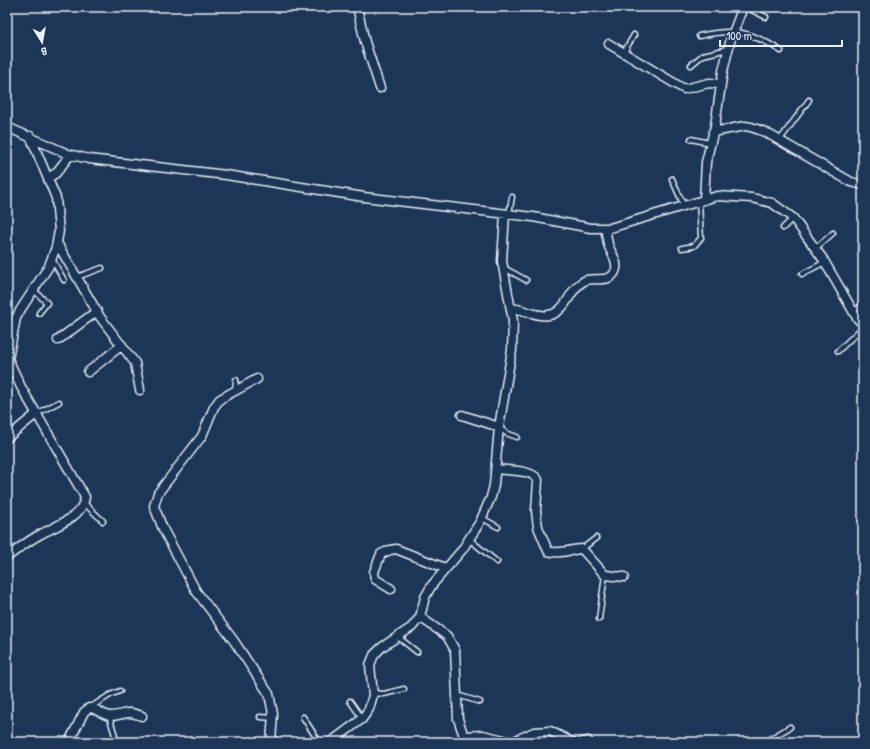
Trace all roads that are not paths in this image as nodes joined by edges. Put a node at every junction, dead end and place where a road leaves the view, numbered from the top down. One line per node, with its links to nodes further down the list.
1 (357, 7): 13 (street)
2 (744, 7): 3 (lane); 4 (street)
3 (766, 17)
4 (734, 31): 6 (lane); 8 (street); 9 (lane)
5 (634, 35): 10 (lane)
6 (699, 36)
7 (609, 44): 10 (street)
8 (728, 49): 11 (lane); 12 (street)
9 (781, 51)
10 (624, 52): 12 (street)
11 (692, 65)
12 (721, 84): 16 (street)
13 (380, 88)
14 (809, 100): 19 (lane)
15 (7, 127): 17 (street)
16 (713, 132): 19 (street); 20 (street)
17 (30, 136): 21 (street); 22 (street)
18 (691, 138): 20 (lane)
19 (778, 141): 24 (street)
20 (710, 143): 26 (street)
21 (70, 155): 22 (street); 28 (street)
22 (48, 178): 33 (street)
23 (672, 179): 27 (lane)
24 (863, 185)
25 (512, 197): 28 (lane)
26 (701, 201): 27 (street); 29 (street); 34 (lane)
27 (684, 206): 30 (street)
28 (507, 214): 30 (street); 39 (street)
29 (793, 218): 31 (lane); 35 (street)
30 (607, 228): 46 (street)
31 (783, 228)
32 (833, 233): 35 (lane)
33 (57, 243): 36 (street); 41 (street)
34 (682, 248)
35 (816, 248): 37 (street)
36 (52, 258): 42 (lane); 44 (street)
37 (825, 262): 40 (lane); 48 (street)
38 (102, 268): 41 (lane)
39 (504, 268): 43 (lane); 46 (street)
40 (802, 274)
41 (77, 277): 47 (street)
42 (64, 280)
43 (526, 280)
44 (33, 290): 49 (lane); 60 (street)
45 (863, 304): 48 (lane)
46 (511, 308): 62 (street)
47 (97, 311): 51 (street); 52 (street)
48 (853, 312): 50 (street)
49 (40, 313)
50 (863, 326): 53 (lane)
51 (58, 340)
52 (122, 345): 54 (street); 57 (street)
53 (838, 351)
54 (88, 372)
55 (257, 379): 58 (street)
56 (236, 380): 58 (lane)
57 (140, 390)
58 (235, 391): 94 (street)
59 (59, 402): 60 (lane)
60 (36, 414): 64 (street); 66 (street)
61 (462, 415): 62 (street)
62 (499, 427): 63 (lane); 65 (street)
63 (517, 437)
64 (7, 438)
65 (496, 470): 67 (street); 72 (street)
66 (84, 503): 68 (lane); 73 (street)
67 (481, 518): 69 (lane); 71 (street)
68 (103, 521)
69 (498, 527)
70 (596, 538): 72 (lane)
71 (469, 539): 74 (lane); 75 (street)
72 (582, 549): 76 (street)
73 (7, 557)
74 (497, 562)
75 (445, 568): 78 (street); 79 (street)
76 (605, 575): 77 (street); 80 (lane)
77 (624, 577)
78 (391, 589)
79 (420, 616): 81 (street); 86 (street)
80 (599, 619)
81 (398, 637): 82 (lane); 85 (street)
82 (417, 652)
83 (404, 689): 85 (lane)
84 (120, 691): 89 (lane)
85 (373, 693): 95 (street)
86 (457, 694): 88 (lane); 97 (street)
87 (350, 701): 95 (lane)
88 (480, 702)
89 (89, 708): 90 (street); 98 (street)
90 (109, 715): 91 (street); 99 (lane)
91 (142, 716)
92 (260, 717): 94 (lane)
93 (303, 717): 101 (lane)
94 (273, 718): 100 (street)
95 (362, 719): 102 (street)
96 (790, 727): 104 (lane)
97 (465, 739): 103 (street)
98 (69, 742)
99 (117, 742)
100 (271, 742)
101 (319, 742)
102 (331, 742)
103 (572, 742)
104 (768, 742)

